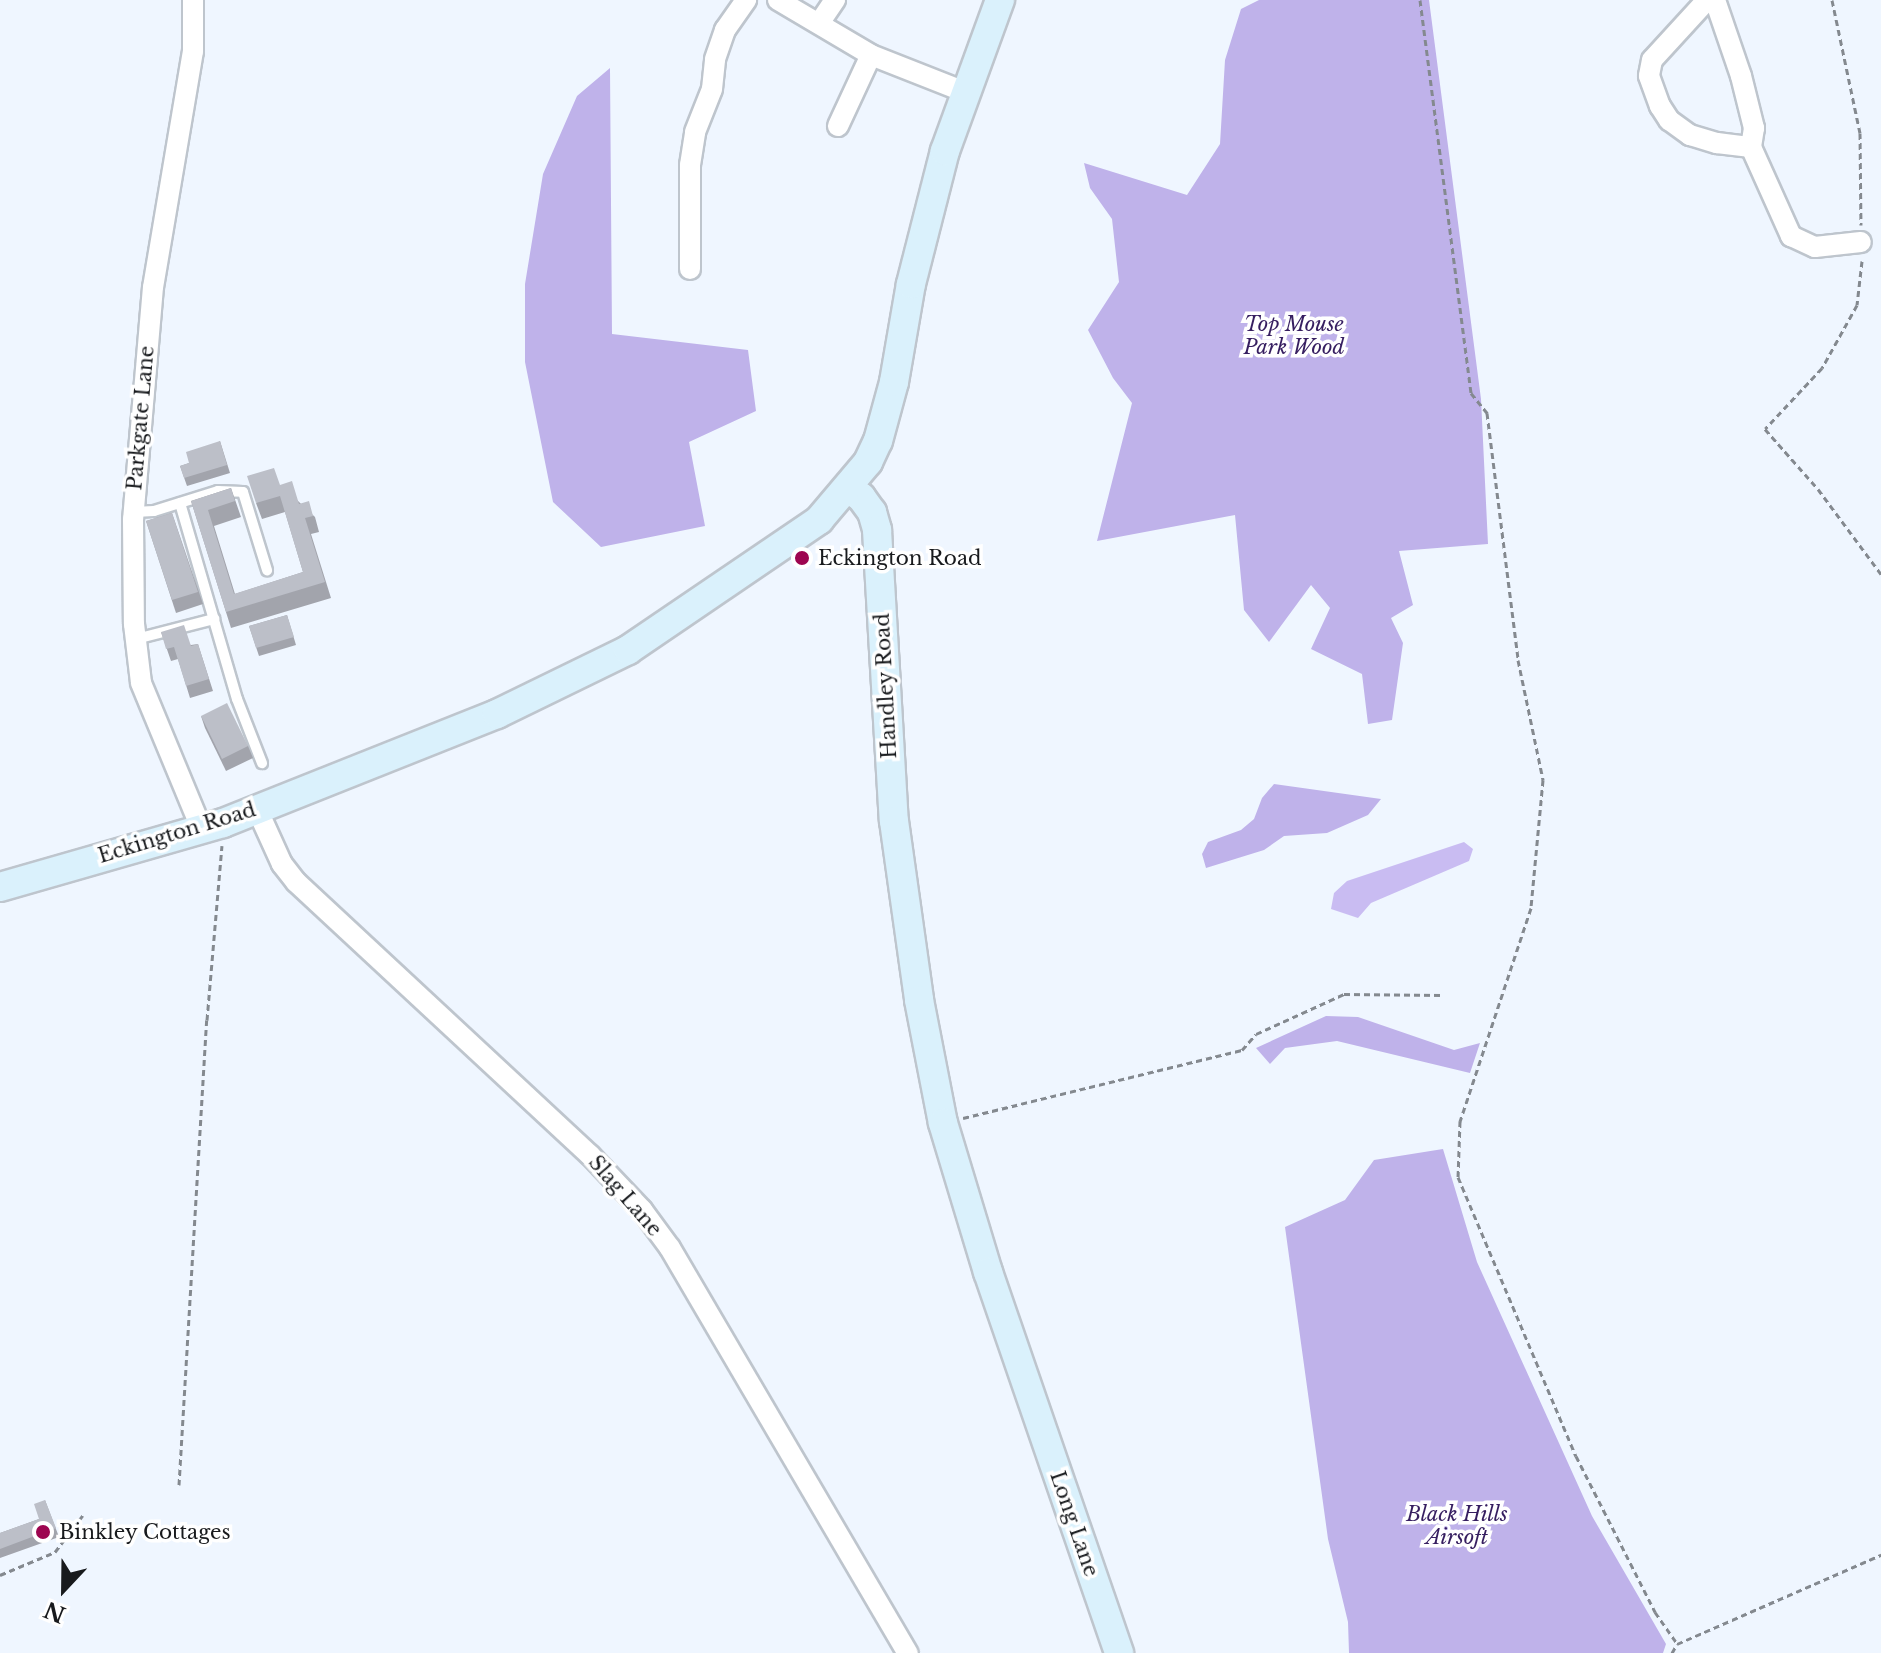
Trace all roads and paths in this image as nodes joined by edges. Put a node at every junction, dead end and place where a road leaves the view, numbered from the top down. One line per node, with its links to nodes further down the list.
1 (193, 0): 19 (street, Parkgate Lane)
2 (746, 0): 16 (street)
3 (778, 0): 10 (street)
4 (835, 0): 10 (street)
5 (1000, 0): 12 (main road)
6 (1420, 0): 35 (path)
7 (1707, 0): 14 (street)
8 (1715, 0): 14 (street)
9 (1832, 0): 15 (path)
10 (820, 22): 11 (street)
11 (871, 55): 12 (street); 13 (street)
12 (965, 92): 17 (main road)
13 (838, 126)
14 (1751, 147): 15 (street)
15 (1861, 242): 21 (path)
16 (690, 269)
17 (847, 488): 25 (main road, Eckington Road); 29 (main road, Handley Road)
18 (180, 503): 19 (lane); 20 (lane); 22 (lane)
19 (134, 512): 23 (street, Parkgate Lane)
20 (267, 570)
21 (1881, 574)
22 (214, 619): 23 (lane); 24 (lane)
23 (136, 639): 26 (street, Parkgate Lane)
24 (262, 763)
25 (257, 809): 26 (main road, Eckington Road); 36 (street, Slag Lane)
26 (212, 825): 27 (main road, Eckington Road); 31 (path)
27 (0, 887)
28 (1442, 995): 29 (path)
29 (943, 1123): 30 (main road, Handley Road)
30 (1029, 1395): 37 (main road, Long Lane)
31 (179, 1485)
32 (83, 1515): 34 (path)
33 (1881, 1555): 35 (path)
34 (0, 1575)
35 (1677, 1644): 38 (path)
36 (908, 1653)
37 (1119, 1653)
38 (1672, 1653)

